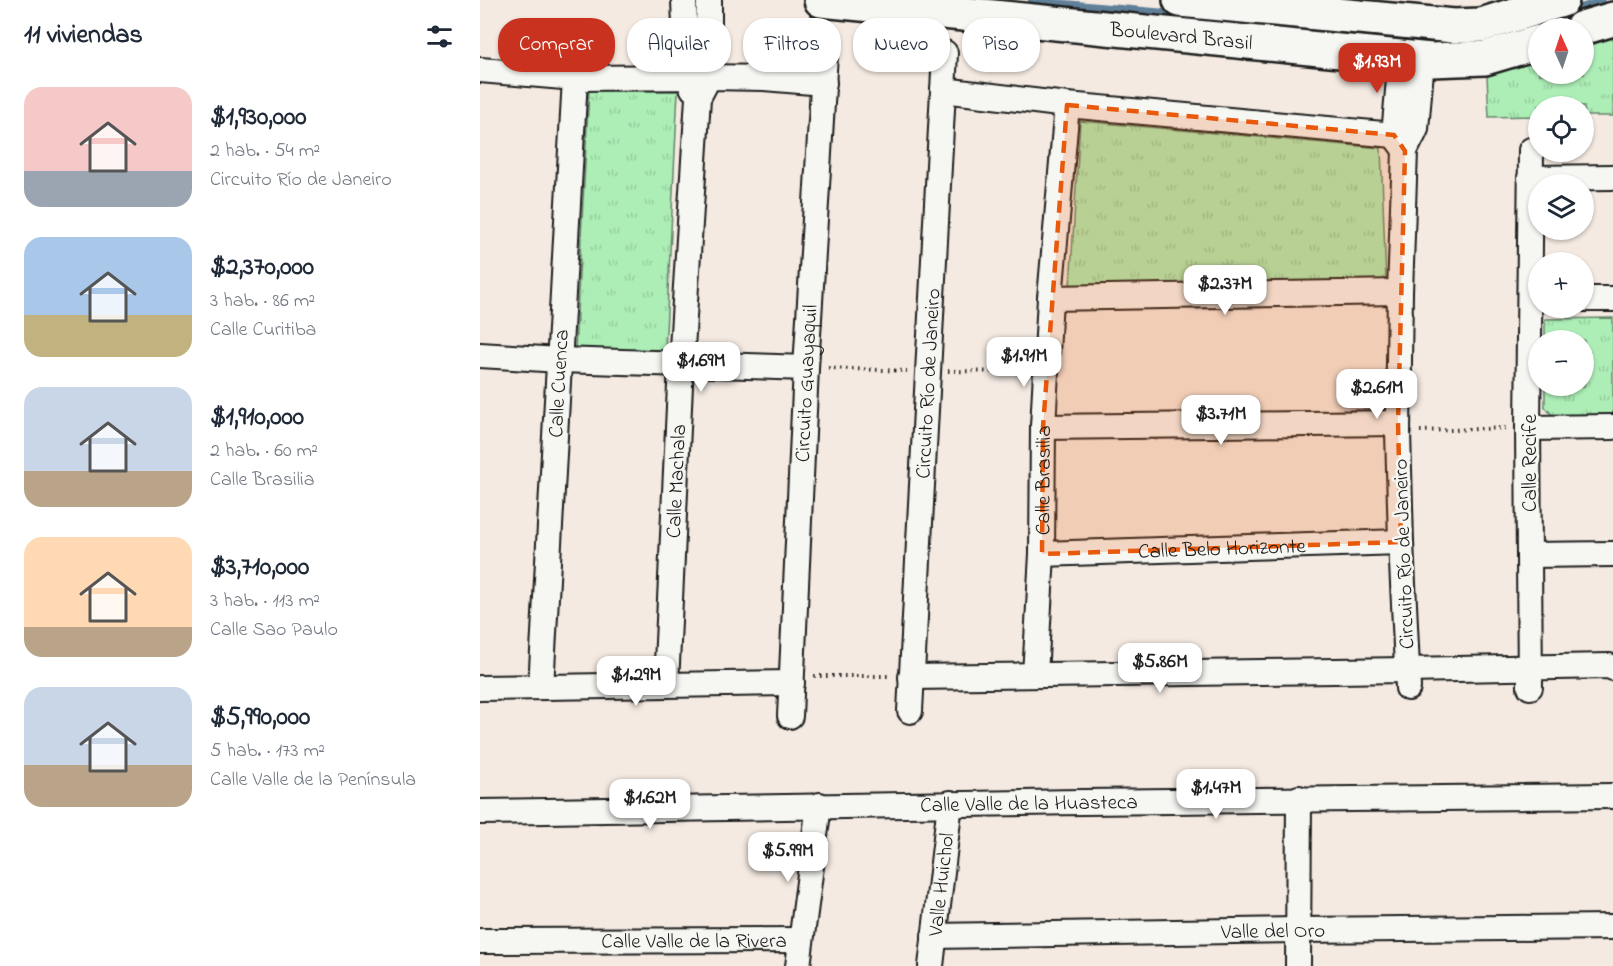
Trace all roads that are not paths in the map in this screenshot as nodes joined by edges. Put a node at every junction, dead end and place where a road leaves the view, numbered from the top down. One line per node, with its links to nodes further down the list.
1 (684, 0): 15 (street, Calle Machala)
2 (709, 0): 15 (street, Calle Machala)
3 (821, 0): 6 (main road, Boulevard Brasil)
4 (1180, 0): 5 (main road, Boulevard Brasil)
5 (1562, 0)
6 (895, 4): 7 (main road, Boulevard Brasil)
7 (929, 5): 11 (main road, Boulevard Brasil)
8 (1613, 18): 9 (main road)
9 (1594, 24)
10 (1528, 45): 11 (main road, Boulevard Brasil)
11 (1412, 58): 20 (street, Circuito Río de Janeiro)
12 (480, 70): 16 (street)
13 (824, 72): 17 (street, Circuito Guayaquil)
14 (944, 72): 18 (street, Circuito Río de Janeiro)
15 (698, 77): 16 (street); 17 (street); 30 (street, Calle Machala)
16 (574, 78): 29 (street, Calle Cuenca)
17 (824, 83): 31 (street, Circuito Guayaquil)
18 (943, 90): 19 (street); 42 (street, Circuito Río de Janeiro)
19 (1067, 105): 20 (street); 24 (street, Calle Brasilia)
20 (1404, 140): 23 (street, Circuito Río de Janeiro)
21 (1594, 177): 22 (street)
22 (1613, 177)
23 (1400, 292): 24 (street); 34 (street, Circuito Río de Janeiro)
24 (1050, 297): 32 (street, Calle Brasilia)
25 (1594, 299): 26 (street)
26 (1613, 299)
27 (1533, 318): 35 (street, Calle Recife)
28 (480, 355): 29 (street)
29 (559, 360): 30 (street); 47 (street, Calle Cuenca)
30 (681, 364): 31 (street); 46 (street, Calle Machala)
31 (806, 368): 45 (street, Circuito Guayaquil)
32 (1043, 427): 34 (street); 37 (street, Calle Brasilia)
33 (1613, 427): 35 (street)
34 (1398, 428): 36 (street, Circuito Río de Janeiro)
35 (1528, 428): 39 (street, Calle Recife)
36 (1401, 542): 37 (street, Calle Belo Horizonte); 44 (street, Circuito Río de Janeiro)
37 (1042, 554): 41 (street, Calle Brasilia)
38 (1613, 554): 39 (street)
39 (1530, 555): 43 (street, Calle Recife)
40 (1612, 664): 43 (street)
41 (1035, 675): 42 (street, Circuito Río de Janeiro); 44 (street, Circuito Río de Janeiro)
42 (911, 677): 49 (street, Circuito Río de Janeiro)
43 (1530, 677): 44 (street)
44 (1408, 679)
45 (792, 680): 46 (street); 50 (street, Circuito Guayaquil)
46 (666, 686): 47 (street)
47 (541, 687): 48 (street)
48 (480, 688)
49 (910, 711)
50 (790, 716)
51 (1613, 796): 52 (street, Calle Valle de la Huasteca)
52 (1299, 798): 53 (street, Calle Valle de la Huasteca); 57 (street)
53 (950, 803): 54 (street, Calle Valle de la Huasteca); 58 (street, Valle Huichol)
54 (819, 806): 55 (street, Calle Valle de la Huasteca); 59 (street)
55 (480, 812)
56 (1613, 927): 57 (street, Valle del Oro)
57 (1298, 930): 58 (street, Valle del Oro); 63 (street)
58 (934, 936): 62 (street, Valle Huichol)
59 (801, 940): 60 (street, Calle Valle de la Rivera); 61 (street)
60 (480, 941)
61 (798, 966)
62 (931, 966)
63 (1298, 966)

